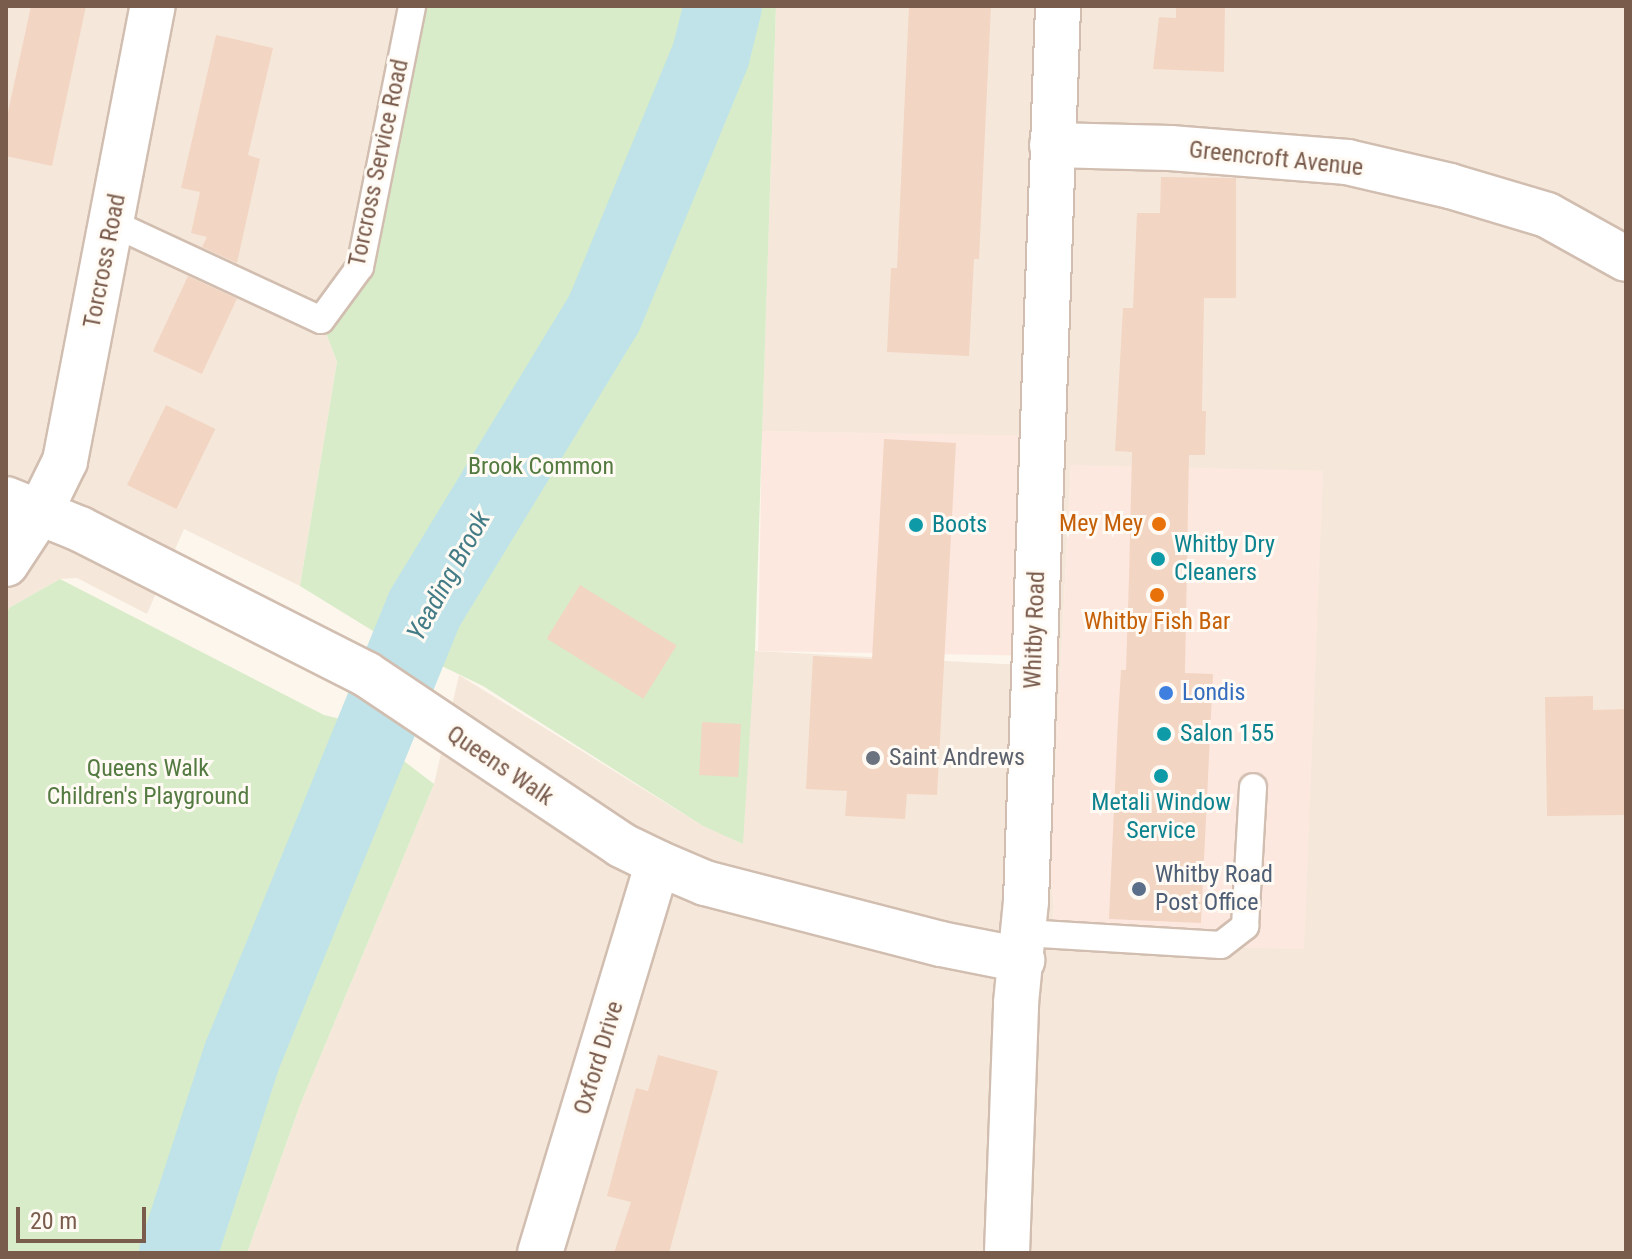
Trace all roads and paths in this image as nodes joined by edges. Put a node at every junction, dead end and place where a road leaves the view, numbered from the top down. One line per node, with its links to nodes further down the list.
1 (153, 6): 5 (street, Torcross Road)
2 (412, 6): 5 (lane, Torcross Service Road)
3 (1058, 6): 4 (street, Whitby Road)
4 (1052, 145): 6 (street, Greencroft Avenue); 11 (street, Whitby Road)
5 (112, 223): 7 (street, Torcross Road)
6 (1626, 259)
7 (23, 505): 8 (street, Torcross Road); 10 (street, Queens Walk)
8 (6, 564)
9 (1253, 787): 11 (lane)
10 (658, 863): 11 (street, Queens Walk); 12 (street, Oxford Drive)
11 (1023, 947): 13 (street, Whitby Road)
12 (540, 1253)
13 (1007, 1253)

